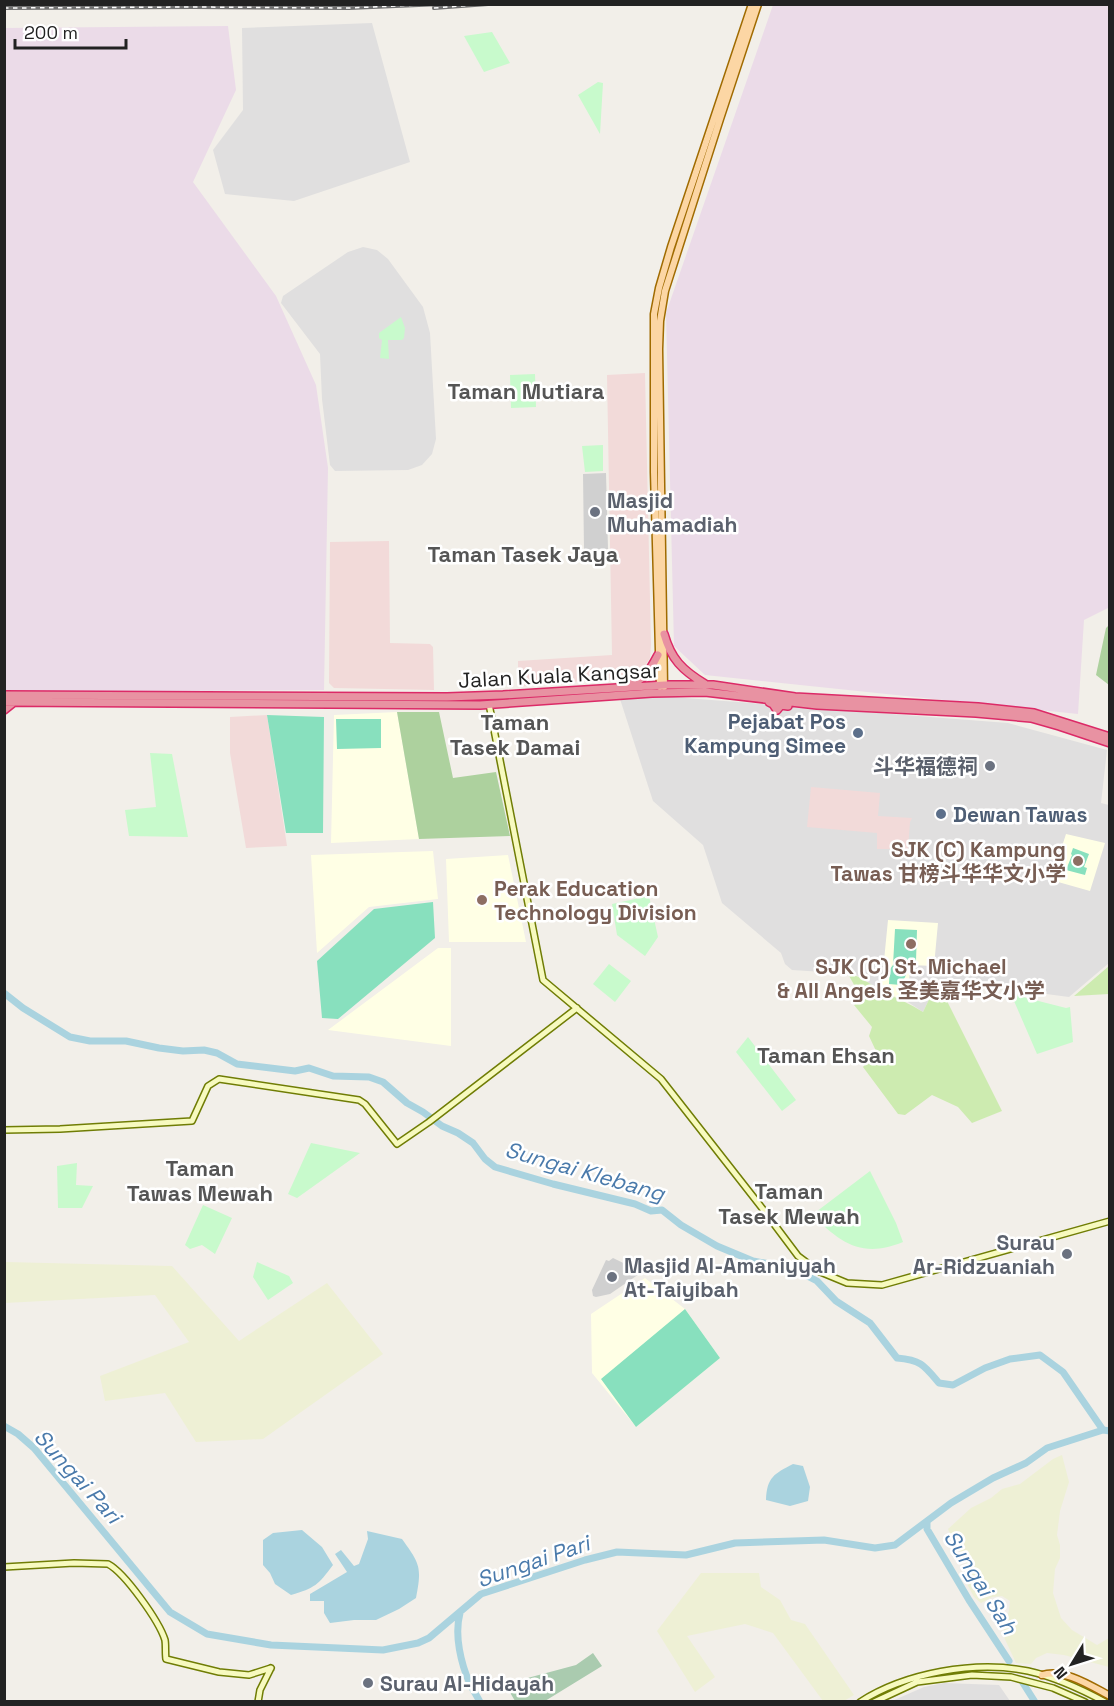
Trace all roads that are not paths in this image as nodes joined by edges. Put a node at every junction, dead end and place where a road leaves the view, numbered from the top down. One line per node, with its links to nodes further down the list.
1 (752, 4): 3 (main road)
2 (758, 4): 3 (main road)
3 (748, 27): 4 (main road); 5 (main road)
4 (661, 451): 5 (main road); 6 (main road)
5 (654, 470): 6 (main road); 8 (main road)
6 (662, 481): 7 (main road)
7 (664, 634): 9 (highway); 11 (main road)
8 (658, 655): 10 (highway); 11 (main road)
9 (706, 684): 11 (highway, Jalan Kuala Kangsar); 12 (highway, Jalan Kuala Kangsar)
10 (622, 688): 11 (highway, Jalan Kuala Kangsar); 13 (highway, Jalan Kuala Kangsar)
11 (662, 688): 17 (highway, Jalan Kuala Kangsar); 18 (highway, Jalan Kuala Kangsar)
12 (735, 688): 19 (highway, Jalan Kuala Kangsar); 21 (highway)
13 (517, 694): 14 (highway, Jalan Kuala Kangsar); 17 (highway); 23 (highway)
14 (503, 695): 16 (highway, Jalan Kuala Kangsar); 22 (highway)
15 (5, 696): 16 (highway, Jalan Kuala Kangsar); 20 (highway, Jalan Kuala Kangsar)
16 (430, 697): 22 (highway)
17 (567, 699): 23 (highway, Jalan Kuala Kangsar)
18 (766, 700): 19 (highway); 21 (highway, Jalan Kuala Kangsar)
19 (809, 701): 21 (highway, Jalan Kuala Kangsar); 25 (highway, Jalan Kuala Kangsar); 26 (highway, Jalan Kuala Kangsar)
20 (14, 702): 22 (highway, Jalan Kuala Kangsar); 24 (highway)
21 (777, 702)
22 (489, 704): 23 (highway, Jalan Kuala Kangsar); 27 (street)
23 (506, 704)
24 (4, 710)
25 (1110, 737)
26 (1110, 743)
27 (576, 1008): 28 (street); 29 (street)
28 (4, 1130)
29 (1110, 1221)
30 (4, 1567): 33 (street)
31 (1042, 1675): 32 (main road); 34 (street); 37 (street)
32 (1110, 1696)
33 (258, 1701)
34 (860, 1701)
35 (874, 1701): 36 (street)
36 (1085, 1701)
37 (1105, 1701)

